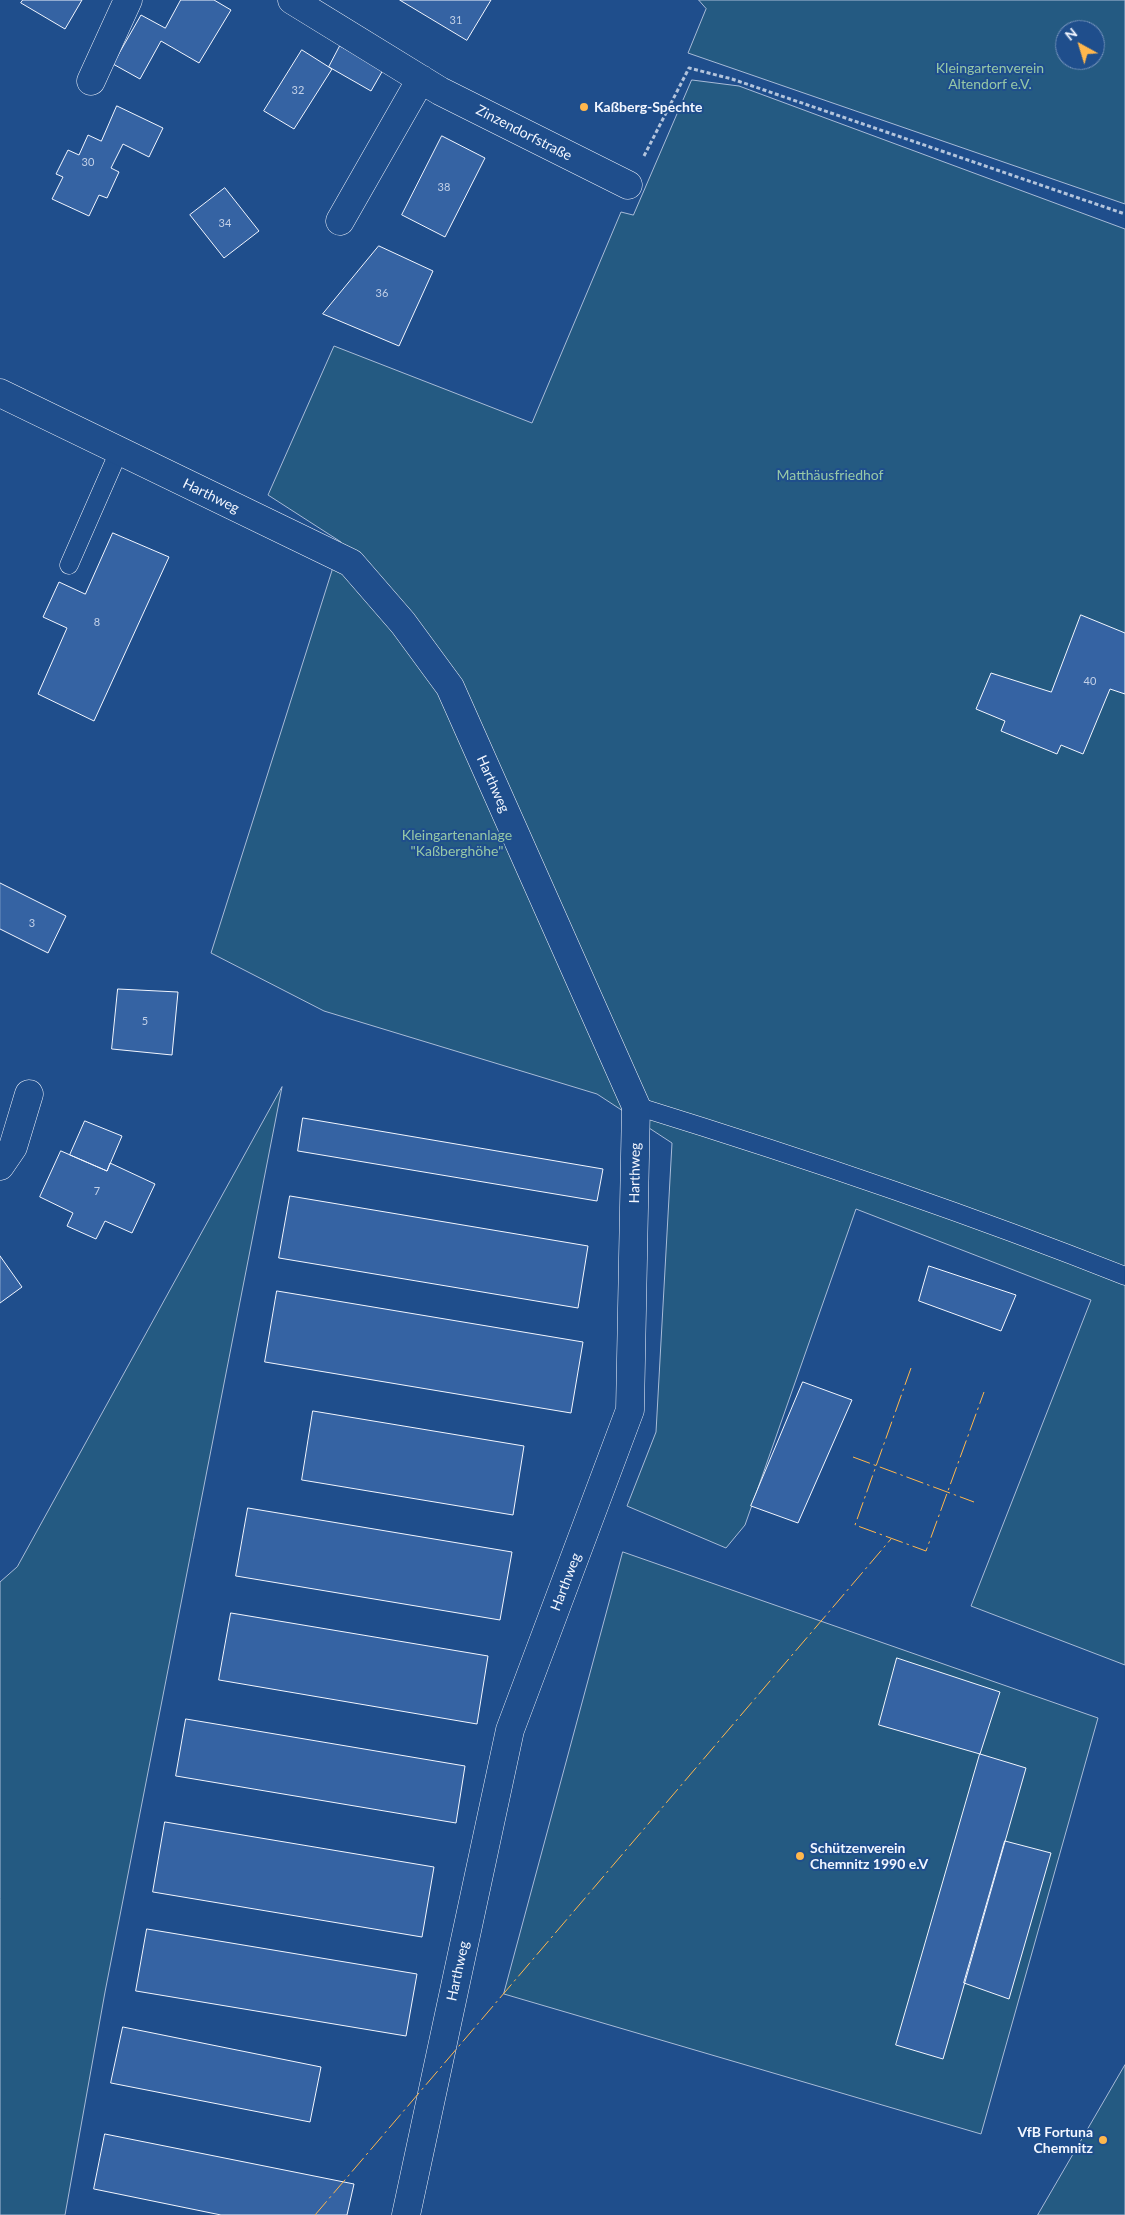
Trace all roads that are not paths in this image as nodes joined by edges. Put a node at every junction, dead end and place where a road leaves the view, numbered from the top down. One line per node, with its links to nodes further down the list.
1 (128, 0): 4 (street)
2 (292, 0): 3 (street, Zinzendorfstraße)
3 (421, 79): 5 (street, Zinzendorfstraße); 6 (street)
4 (91, 80)
5 (628, 185)
6 (340, 221)
7 (0, 393): 8 (street, Harthweg)
8 (119, 451): 9 (lane); 11 (street, Harthweg)
9 (69, 565)
10 (29, 1094): 12 (street)
11 (636, 1106): 13 (lane); 14 (street, Harthweg)
12 (0, 1166)
13 (1125, 1276)
14 (406, 2215)

